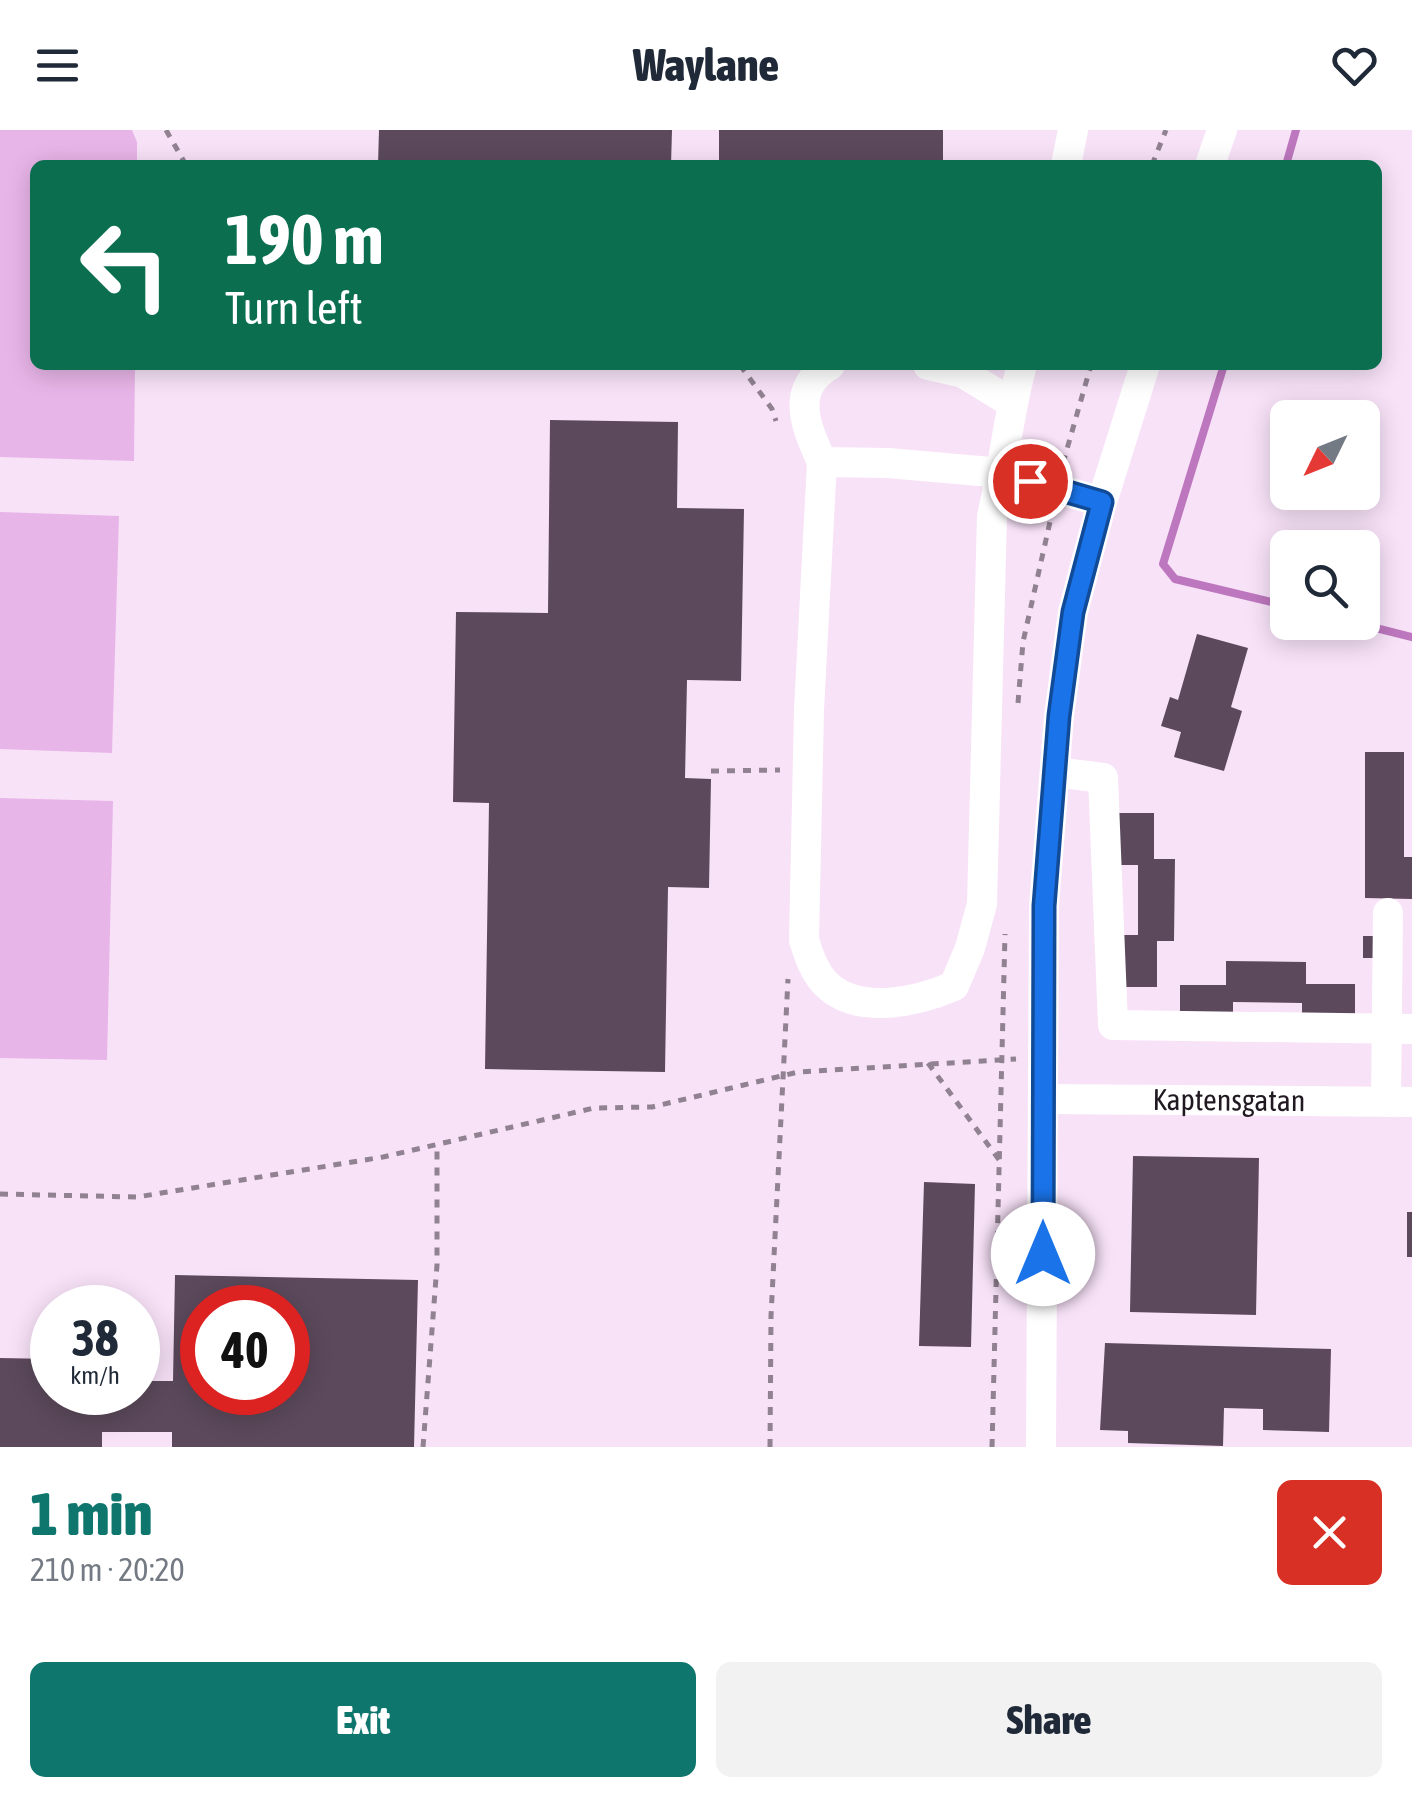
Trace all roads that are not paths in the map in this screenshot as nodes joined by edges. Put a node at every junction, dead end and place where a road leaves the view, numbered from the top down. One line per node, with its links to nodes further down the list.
1 (1073, 130): 3 (street)
2 (1222, 130): 4 (street)
3 (1067, 160)
4 (1212, 160)
5 (824, 370): 10 (street)
6 (950, 370): 9 (street)
7 (1021, 370): 9 (street)
8 (1143, 370): 12 (street)
9 (1012, 403): 11 (street)
10 (822, 462): 11 (street); 11 (street)
11 (1002, 473): 12 (street)
12 (1102, 502): 13 (street)
13 (1055, 772): 15 (street); 16 (street)
14 (1388, 914): 15 (street)
15 (1400, 1029): 17 (street)
16 (1044, 1099): 17 (street, Kaptensgatan); 18 (street)
17 (1399, 1102)
18 (1041, 1447)

